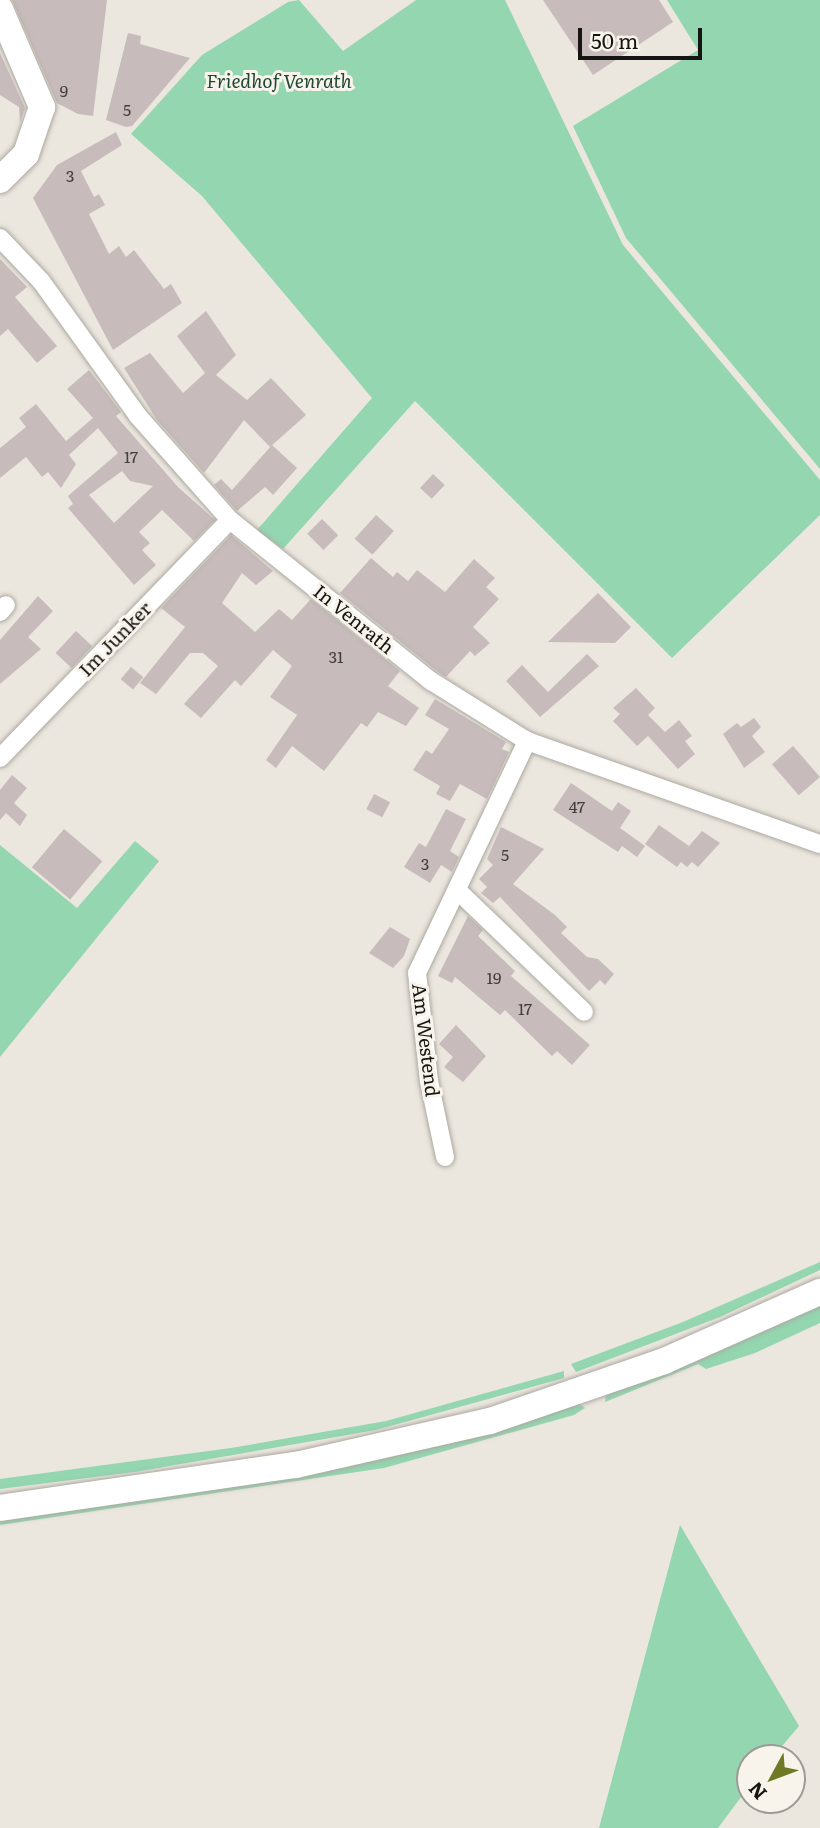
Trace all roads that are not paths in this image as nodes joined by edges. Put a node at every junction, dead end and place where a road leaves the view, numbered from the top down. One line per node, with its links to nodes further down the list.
1 (0, 9): 2 (street)
2 (9, 171)
3 (0, 238): 4 (street, In Venrath)
4 (230, 520): 5 (street, In Venrath); 6 (street, Im Junker)
5 (527, 741): 7 (street, In Venrath); 8 (street, Am Westend)
6 (0, 758)
7 (820, 844)
8 (457, 890): 9 (street); 10 (street, Am Westend)
9 (584, 1012)
10 (444, 1157)
11 (820, 1292): 12 (street)
12 (0, 1508)

